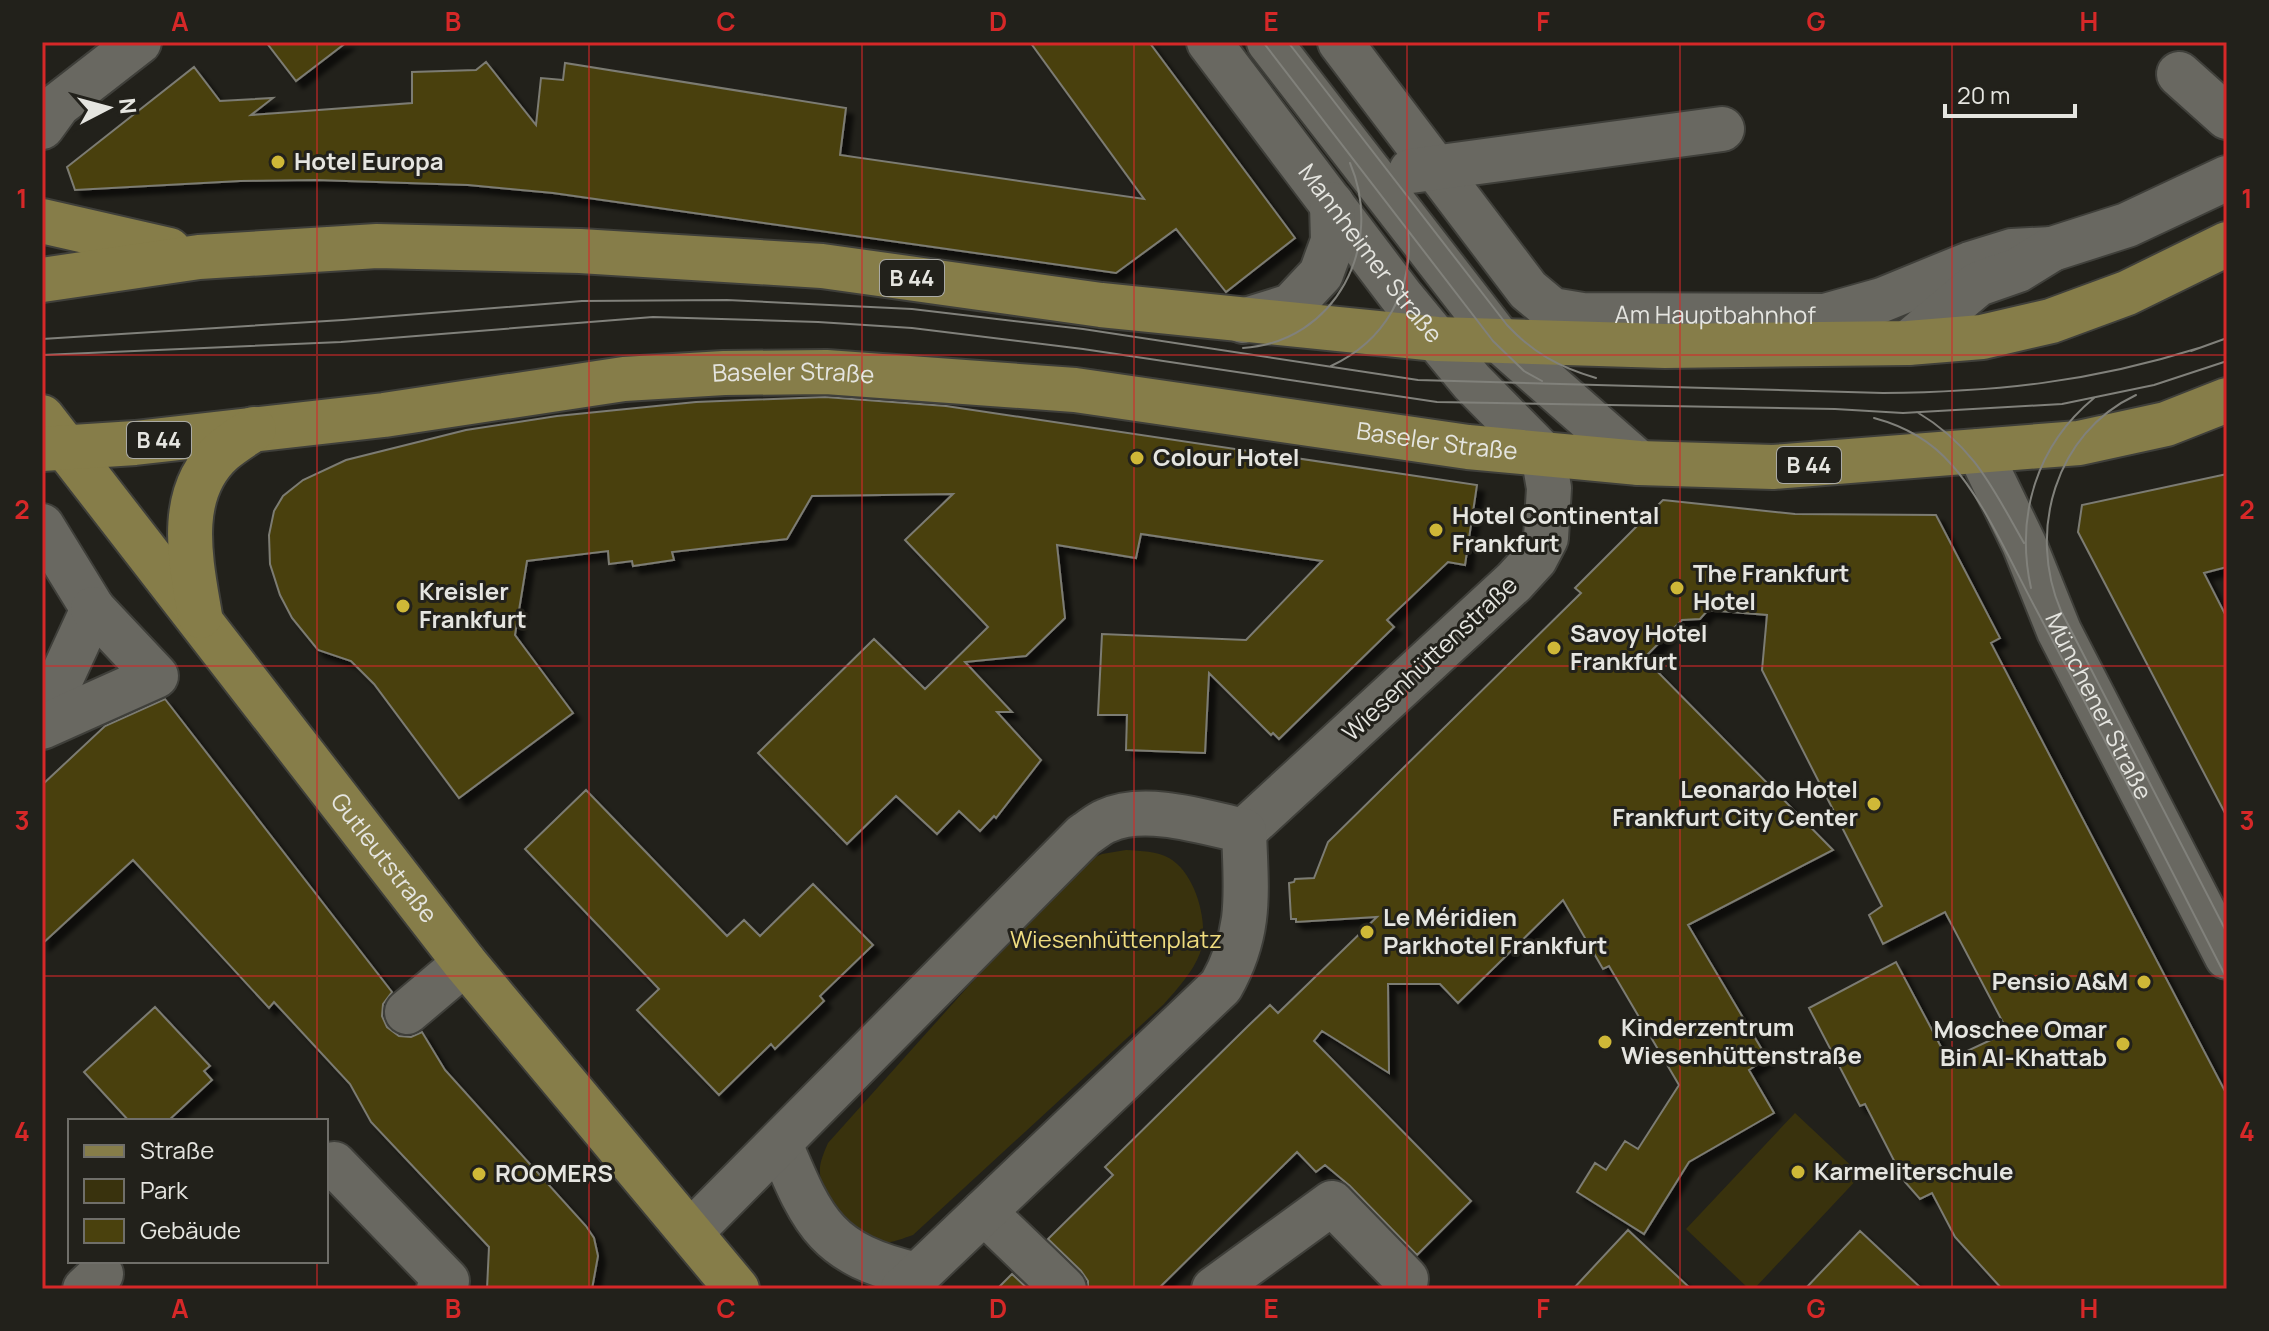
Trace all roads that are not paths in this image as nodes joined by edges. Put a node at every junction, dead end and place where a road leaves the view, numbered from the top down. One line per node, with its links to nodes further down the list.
1 (139, 42): 7 (street)
2 (1209, 42): 12 (street, Mannheimer Straße)
3 (1269, 42): 10 (street)
4 (1340, 42): 9 (street)
5 (2179, 74): 6 (street)
6 (2227, 117)
7 (42, 127)
8 (1722, 129): 9 (street)
9 (1434, 169): 10 (street); 18 (street, Am Hauptbahnhof)
10 (1373, 175): 21 (street)
11 (2227, 178): 15 (street, Am Hauptbahnhof)
12 (1332, 204): 19 (street); 20 (street, Mannheimer Straße)
13 (42, 221): 16 (main road)
14 (2227, 244): 22 (main road, Am Hauptbahnhof / B 44)
15 (2052, 249): 18 (street, Am Hauptbahnhof); 22 (street, Am Hauptbahnhof)
16 (199, 257): 17 (main road, B 44); 19 (main road, B 44)
17 (42, 280)
18 (1724, 315): 23 (street)
19 (1243, 321): 20 (main road, B 44)
20 (1437, 339): 21 (main road, B 44); 28 (street, Mannheimer Straße)
21 (1501, 342): 23 (main road, Am Hauptbahnhof / B 44); 29 (street)
22 (1908, 343): 23 (main road, Am Hauptbahnhof / B 44)
23 (1678, 345)
24 (2227, 400): 27 (main road, B 44)
25 (254, 429): 26 (main road, Baseler Straße / B 44); 28 (main road, Baseler Straße / B 44); 32 (main road)
26 (49, 439): 32 (main road, Gutleutstraße)
27 (1979, 451): 29 (main road, B 44); 36 (street, Münchener Straße)
28 (1543, 454): 29 (main road, B 44); 35 (street, Wiesenhüttenstraße)
29 (1639, 463)
30 (48, 525): 31 (street)
31 (100, 597): 33 (street); 34 (street)
32 (200, 619): 37 (main road, Gutleutstraße)
33 (42, 720)
34 (42, 727)
35 (1244, 831): 39 (street); 41 (street)
36 (2227, 957)
37 (465, 963): 38 (street); 42 (main road, Gutleutstraße)
38 (407, 1012)
39 (780, 1144): 42 (street); 44 (street)
40 (334, 1164): 45 (street)
41 (984, 1212): 44 (street); 47 (street)
42 (691, 1232): 46 (main road, Gutleutstraße)
43 (1406, 1279): 48 (street)
44 (910, 1282)
45 (439, 1289)
46 (737, 1289)
47 (1064, 1289)
48 (1214, 1289)

